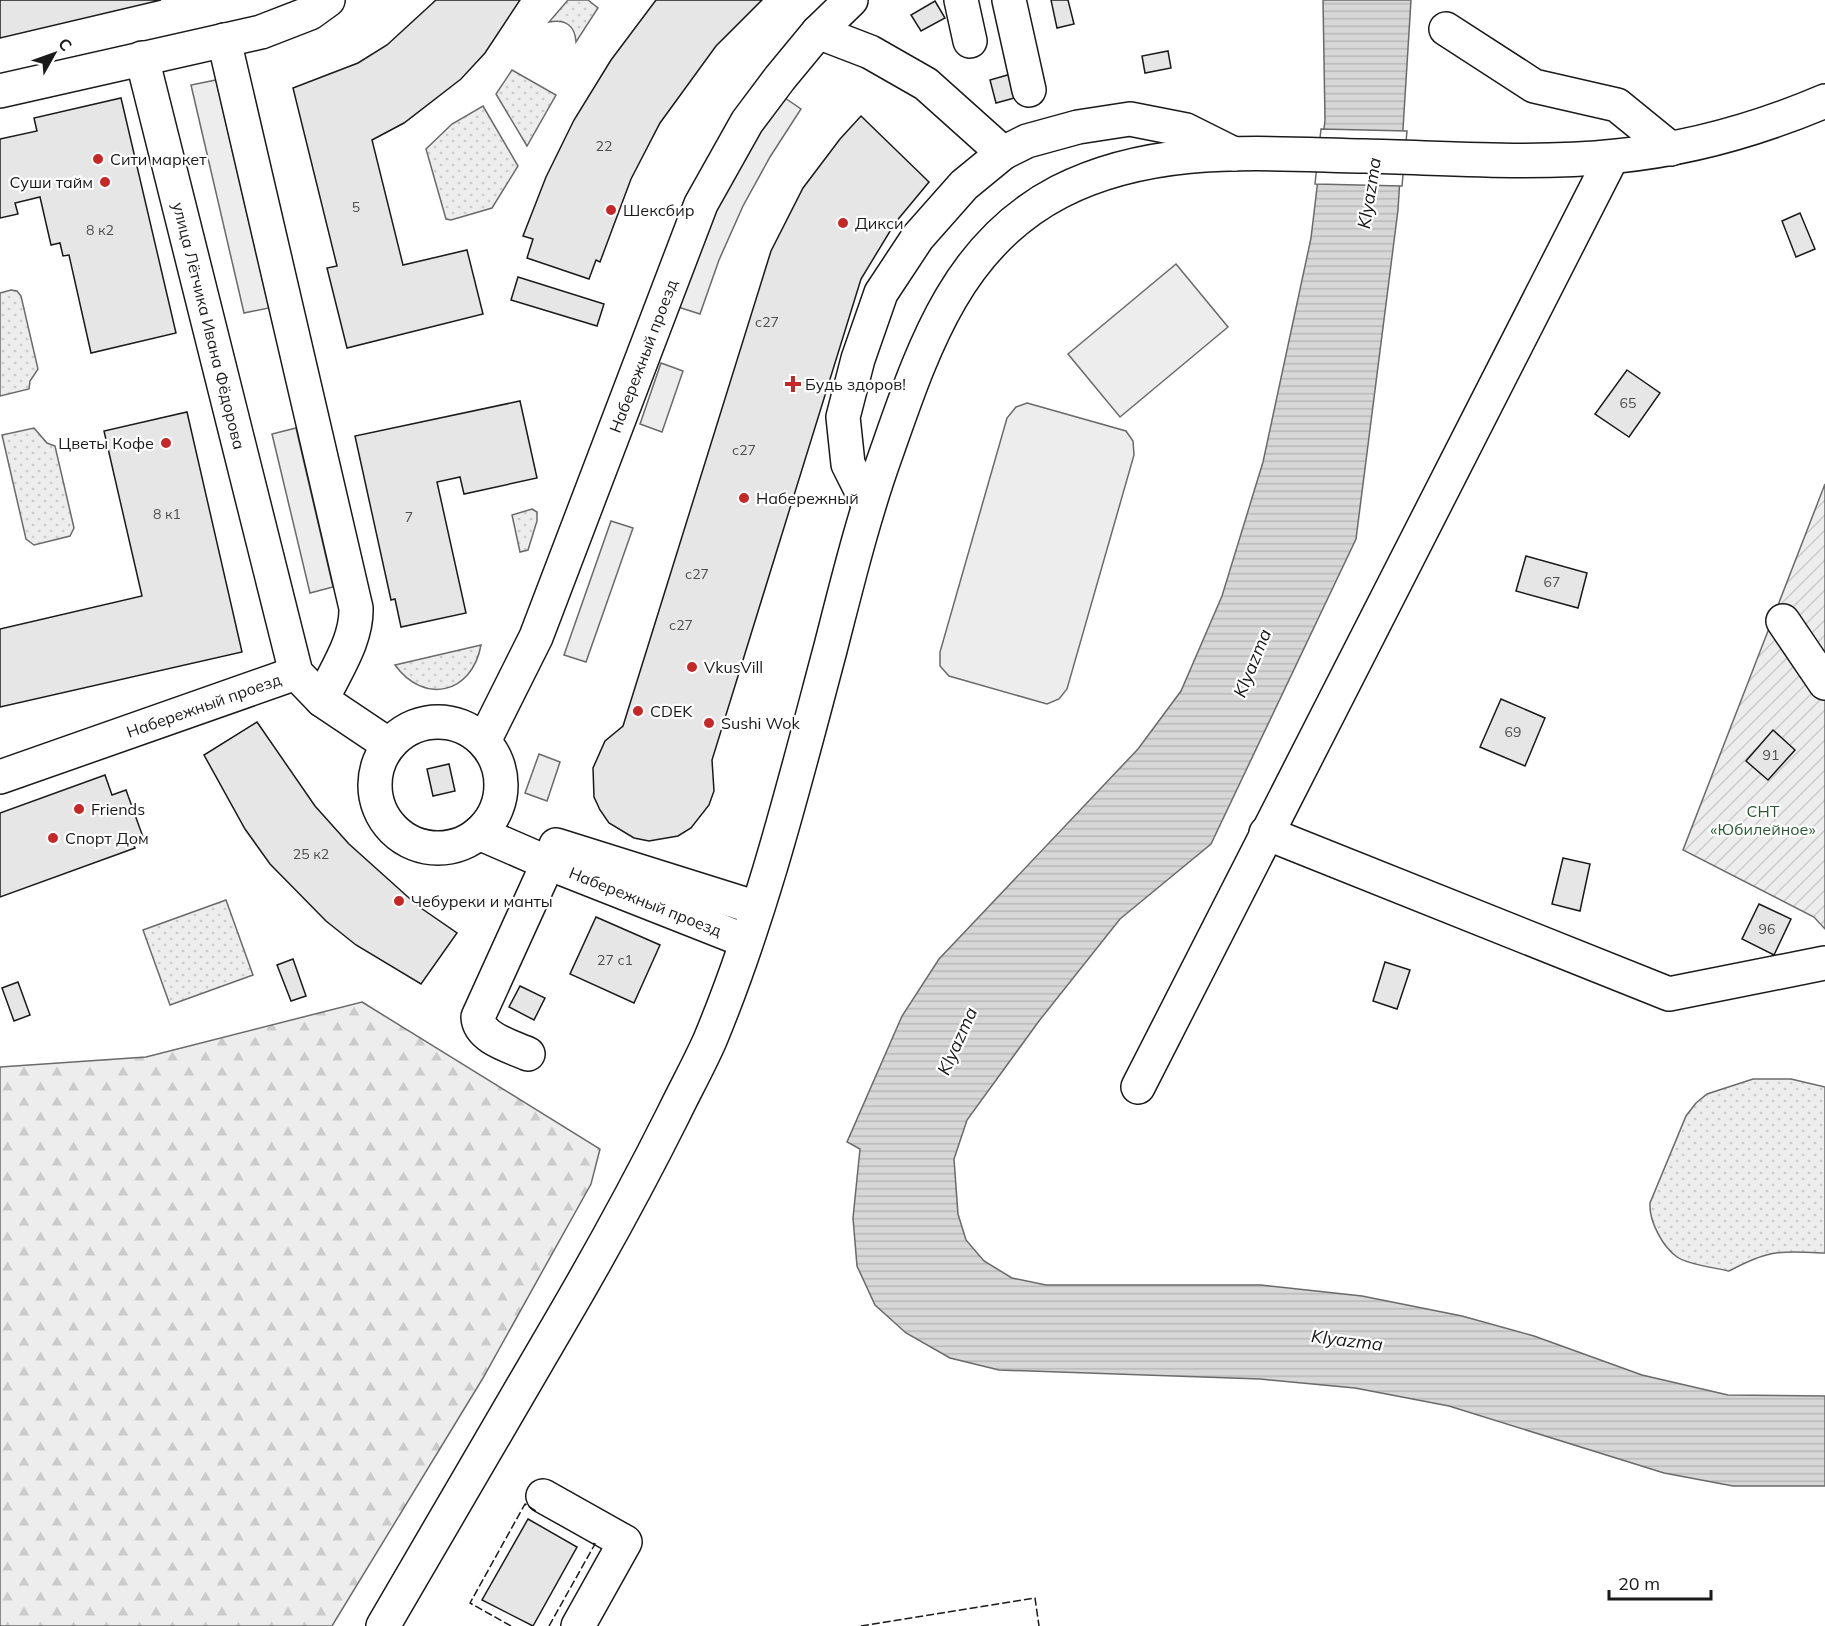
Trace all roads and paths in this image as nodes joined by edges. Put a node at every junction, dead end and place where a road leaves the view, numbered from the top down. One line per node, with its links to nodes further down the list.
1 (328, 0): 7 (street)
2 (851, 0): 6 (street, Набережный проезд)
3 (961, 0): 8 (street)
4 (1009, 0): 10 (street)
5 (1446, 29): 13 (street)
6 (818, 32): 14 (street); 22 (street, Набережный проезд)
7 (224, 40): 9 (street); 21 (street)
8 (970, 40)
9 (142, 58): 11 (street); 19 (street, улица Лётчика Ивана Фёдорова)
10 (1029, 90)
11 (0, 91)
12 (1825, 101): 13 (street)
13 (1671, 149): 16 (street)
14 (1003, 153): 15 (street); 17 (street)
15 (1241, 154): 16 (street); 17 (street)
16 (1612, 157): 26 (street)
17 (868, 504): 28 (street)
18 (1783, 621): 20 (street)
19 (296, 673): 21 (street, Набережный проезд); 24 (street, Набережный проезд)
20 (1825, 683)
21 (322, 700): 23 (street, Набережный проезд)
22 (484, 741): 23 (street); 25 (street)
23 (389, 746): 25 (street)
24 (0, 777)
25 (484, 826): 27 (street, Набережный проезд); 28 (street, Набережный проезд)
26 (1266, 833): 30 (street); 32 (street)
27 (548, 863): 29 (street, Набережный проезд); 31 (street)
28 (757, 908): 29 (street)
29 (746, 940): 34 (street)
30 (1825, 963)
31 (528, 1054)
32 (1138, 1087)
33 (543, 1496): 35 (street)
34 (383, 1626)
35 (578, 1626)

